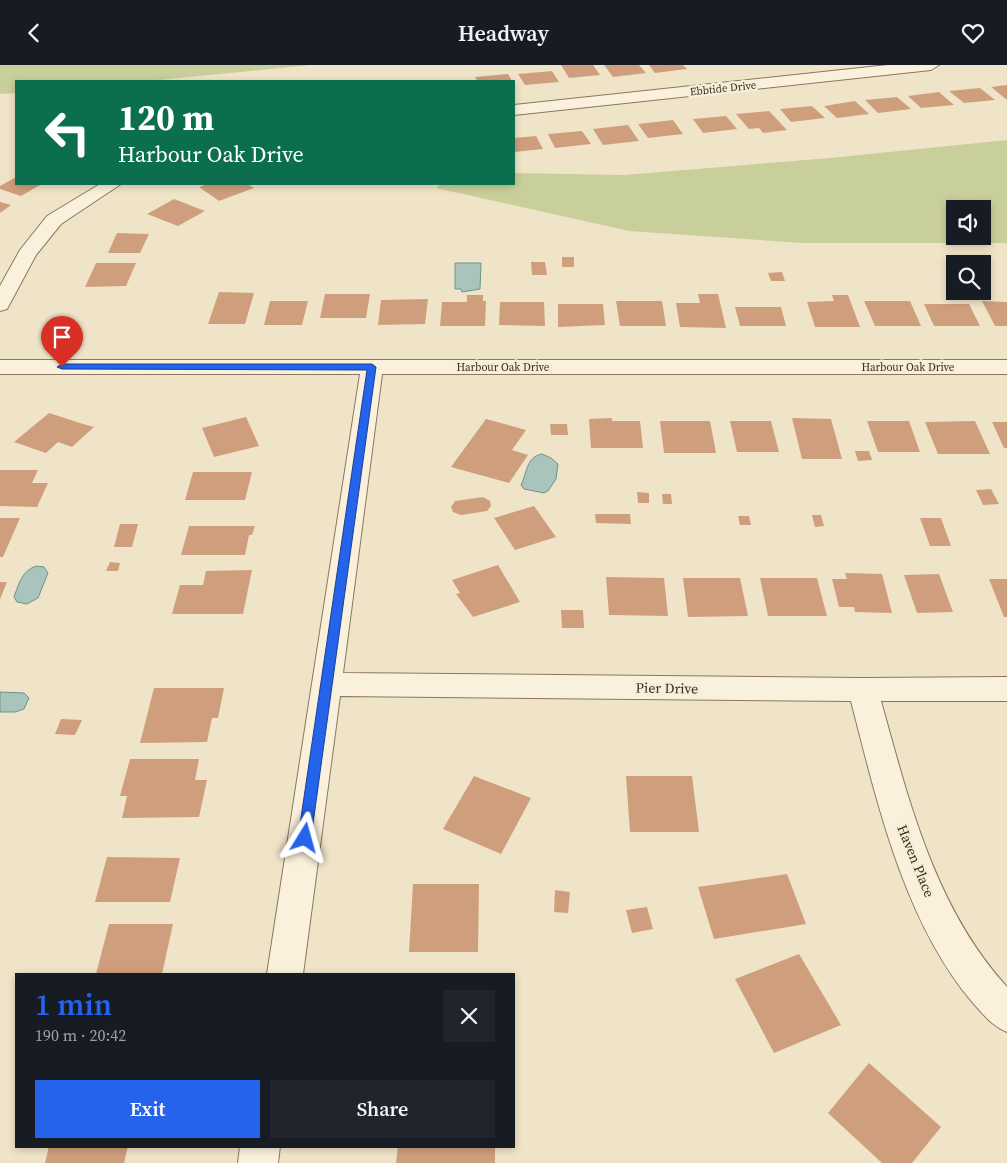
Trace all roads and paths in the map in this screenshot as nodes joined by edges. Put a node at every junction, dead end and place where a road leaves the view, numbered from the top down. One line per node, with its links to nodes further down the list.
1 (932, 65): 2 (street, Ebbtide Drive)
2 (515, 110)
3 (110, 185): 4 (street)
4 (0, 305)
5 (0, 367): 6 (street, Harbour Oak Drive)
6 (372, 367): 7 (street, Harbour Oak Drive); 8 (street)
7 (1007, 367)
8 (327, 684): 10 (street, Pier Drive); 11 (street)
9 (1007, 689): 10 (street, Pier Drive)
10 (863, 690): 12 (street, Haven Place)
11 (285, 973)
12 (1007, 1014)
13 (260, 1148): 14 (street)
14 (258, 1163)

